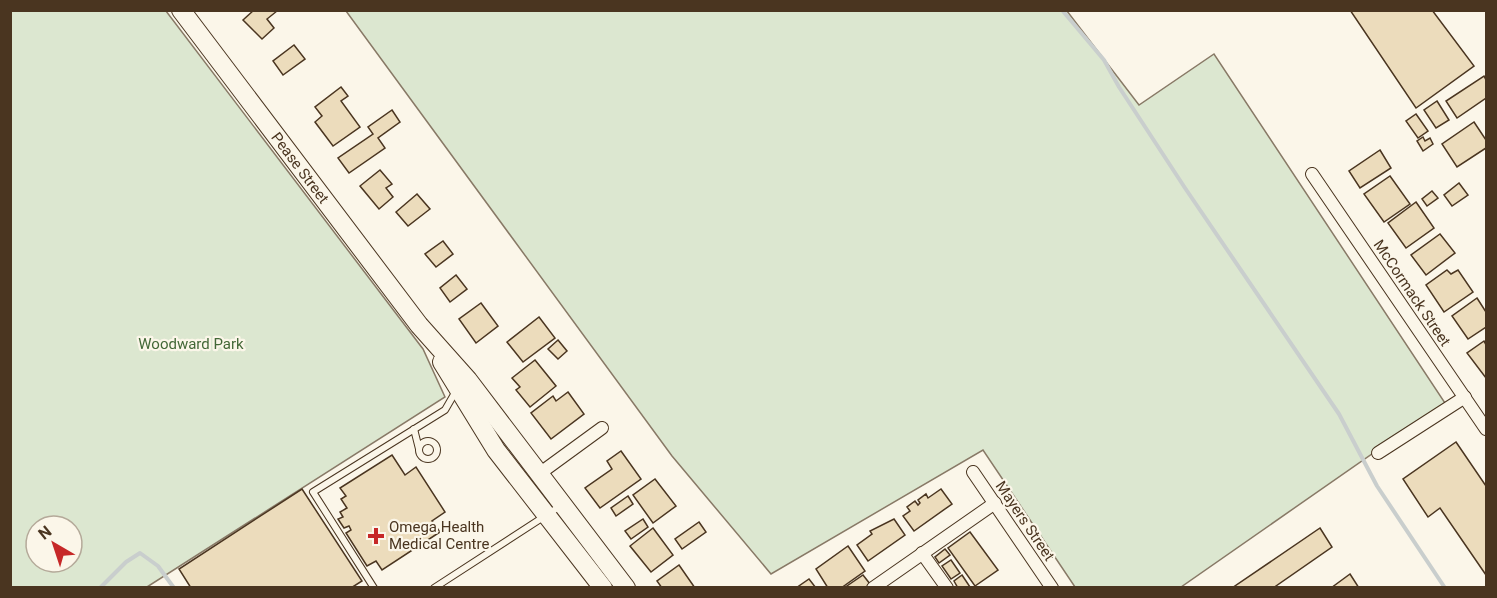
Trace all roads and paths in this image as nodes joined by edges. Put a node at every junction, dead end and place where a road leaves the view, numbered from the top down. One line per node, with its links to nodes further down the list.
1 (181, 10): 3 (street, Pease Street)
2 (1312, 174): 5 (street, McCormack Street)
3 (420, 325): 4 (street, Pease Street); 12 (street, Pease Street)
4 (457, 388): 7 (lane); 15 (street, Pease Street)
5 (1465, 397): 8 (street, McCormack Street); 10 (street)
6 (602, 428): 12 (street)
7 (414, 429): 9 (lane); 17 (lane)
8 (1486, 429)
9 (419, 449)
10 (1378, 453)
11 (973, 472): 13 (street, Mayers Street)
12 (539, 474): 14 (street, Pease Street)
13 (995, 503): 16 (street); 23 (street, Mayers Street)
14 (563, 504): 15 (lane); 20 (street, Pease Street)
15 (546, 515): 18 (lane); 19 (street, Pease Street)
16 (922, 553): 21 (street); 22 (street)
17 (374, 588)
18 (434, 588)
19 (603, 588)
20 (626, 588)
21 (873, 588)
22 (947, 588)
23 (1052, 588)

